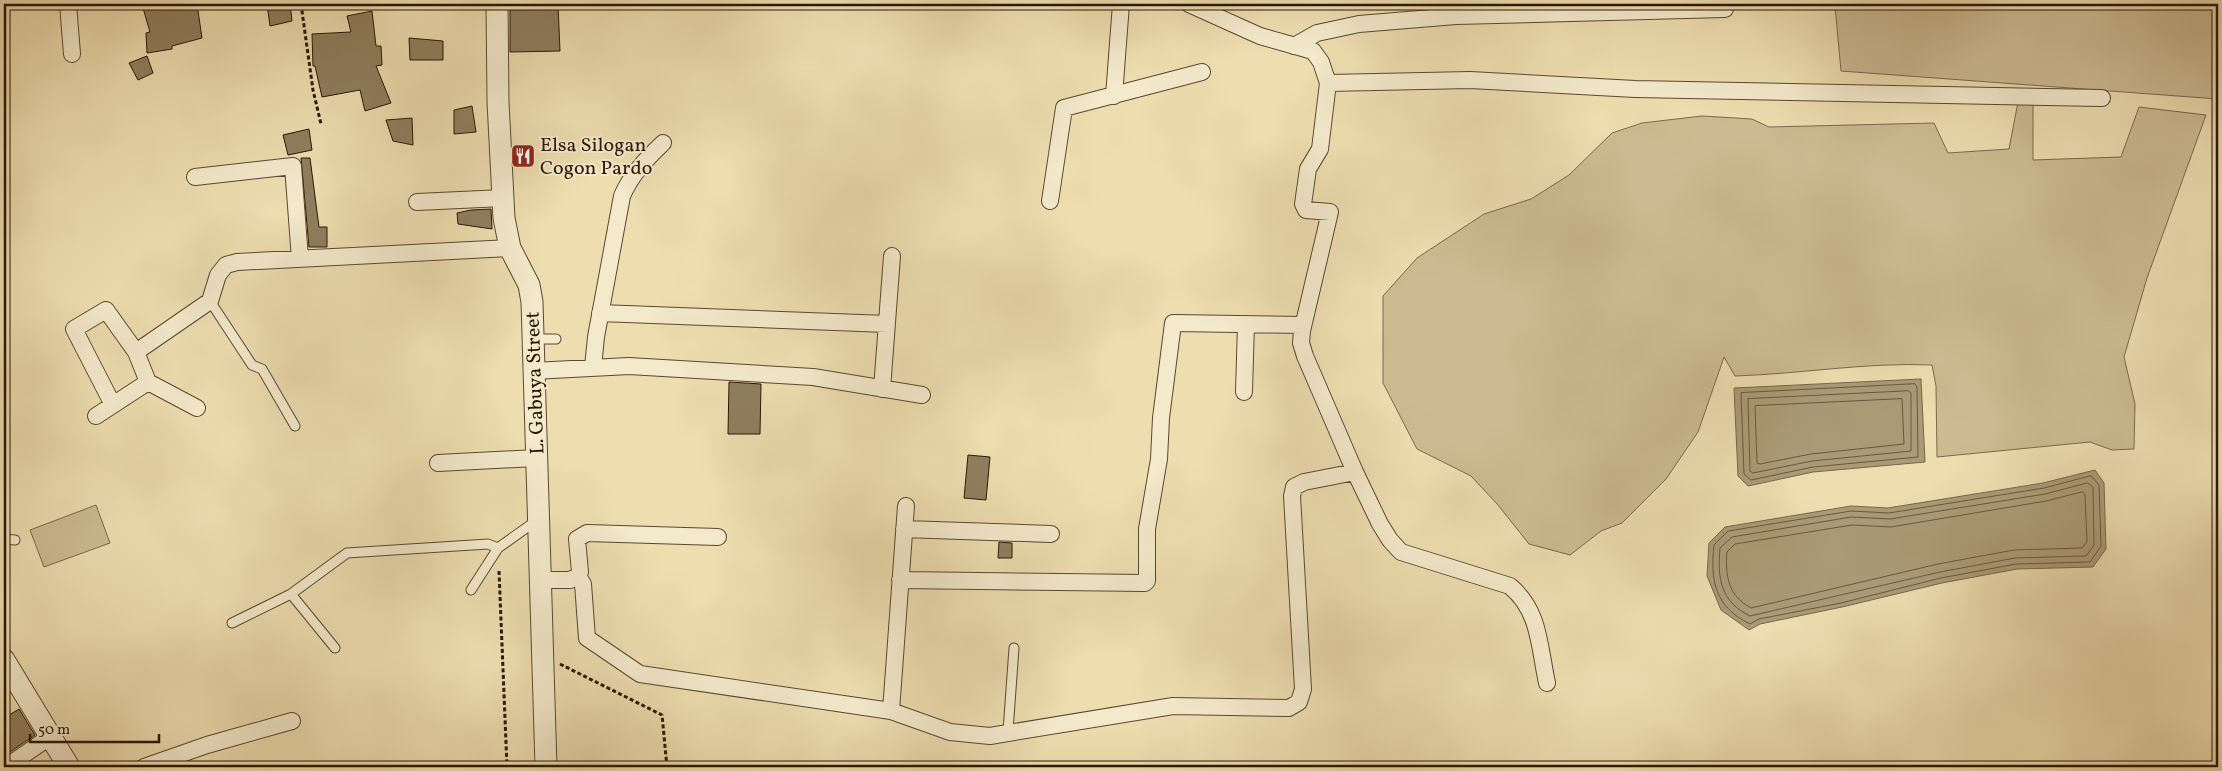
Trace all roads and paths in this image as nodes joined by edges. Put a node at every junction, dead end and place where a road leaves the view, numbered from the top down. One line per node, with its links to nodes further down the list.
1 (68, 4): 10 (street)
2 (301, 4): 15 (path)
3 (496, 4): 18 (street, L. Gabuya Street)
4 (1121, 4): 13 (street)
5 (1189, 4): 9 (street)
6 (1501, 4): 8 (street)
7 (1726, 9): 8 (street)
8 (1487, 15): 9 (street)
9 (1294, 46): 12 (street)
10 (72, 54)
11 (1202, 72): 13 (street)
12 (1328, 83): 14 (street); 28 (street)
13 (1114, 96): 19 (street)
14 (2102, 98)
15 (321, 124)
16 (663, 143): 25 (street)
17 (195, 177): 23 (street)
18 (503, 198): 20 (street); 21 (street, L. Gabuya Street)
19 (1050, 201)
20 (417, 202)
21 (510, 248): 23 (street); 29 (street, L. Gabuya Street)
22 (892, 256): 26 (street)
23 (300, 259): 24 (street)
24 (210, 301): 31 (street); 41 (lane)
25 (600, 313): 26 (street); 32 (street)
26 (887, 324): 35 (street)
27 (1246, 324): 28 (street); 36 (street); 55 (street)
28 (1303, 325): 44 (street)
29 (532, 339): 30 (lane); 33 (street, L. Gabuya Street)
30 (556, 339)
31 (136, 352): 34 (street); 38 (street)
32 (593, 367): 33 (street); 35 (street)
33 (533, 372): 42 (street, L. Gabuya Street)
34 (148, 382): 38 (street); 39 (street)
35 (882, 389): 37 (street)
36 (1244, 392)
37 (922, 395)
38 (113, 405): 40 (street)
39 (197, 408)
40 (96, 416)
41 (294, 426)
42 (536, 458): 43 (street); 46 (street, L. Gabuya Street)
43 (438, 463)
44 (1355, 472): 63 (street); 66 (street)
45 (906, 506): 47 (street)
46 (538, 519): 52 (lane); 54 (street, L. Gabuya Street)
47 (904, 529): 48 (street); 55 (street)
48 (1051, 534)
49 (718, 537): 53 (street)
50 (4, 539): 51 (lane)
51 (16, 540)
52 (498, 548): 56 (lane); 57 (lane); 71 (path)
53 (578, 576): 54 (street); 64 (street)
54 (539, 580): 61 (street, L. Gabuya Street)
55 (900, 580): 64 (street)
56 (471, 590)
57 (291, 594): 58 (lane); 59 (lane)
58 (232, 623)
59 (335, 648)
60 (1014, 648): 66 (lane)
61 (542, 655): 72 (street, L. Gabuya Street); 73 (path)
62 (4, 660): 67 (street)
63 (1547, 682)
64 (891, 711): 66 (street)
65 (292, 721): 70 (street)
66 (1008, 731)
67 (51, 736): 68 (street); 69 (street)
68 (6, 767)
69 (69, 767)
70 (144, 767)
71 (507, 767)
72 (546, 767)
73 (667, 767)

